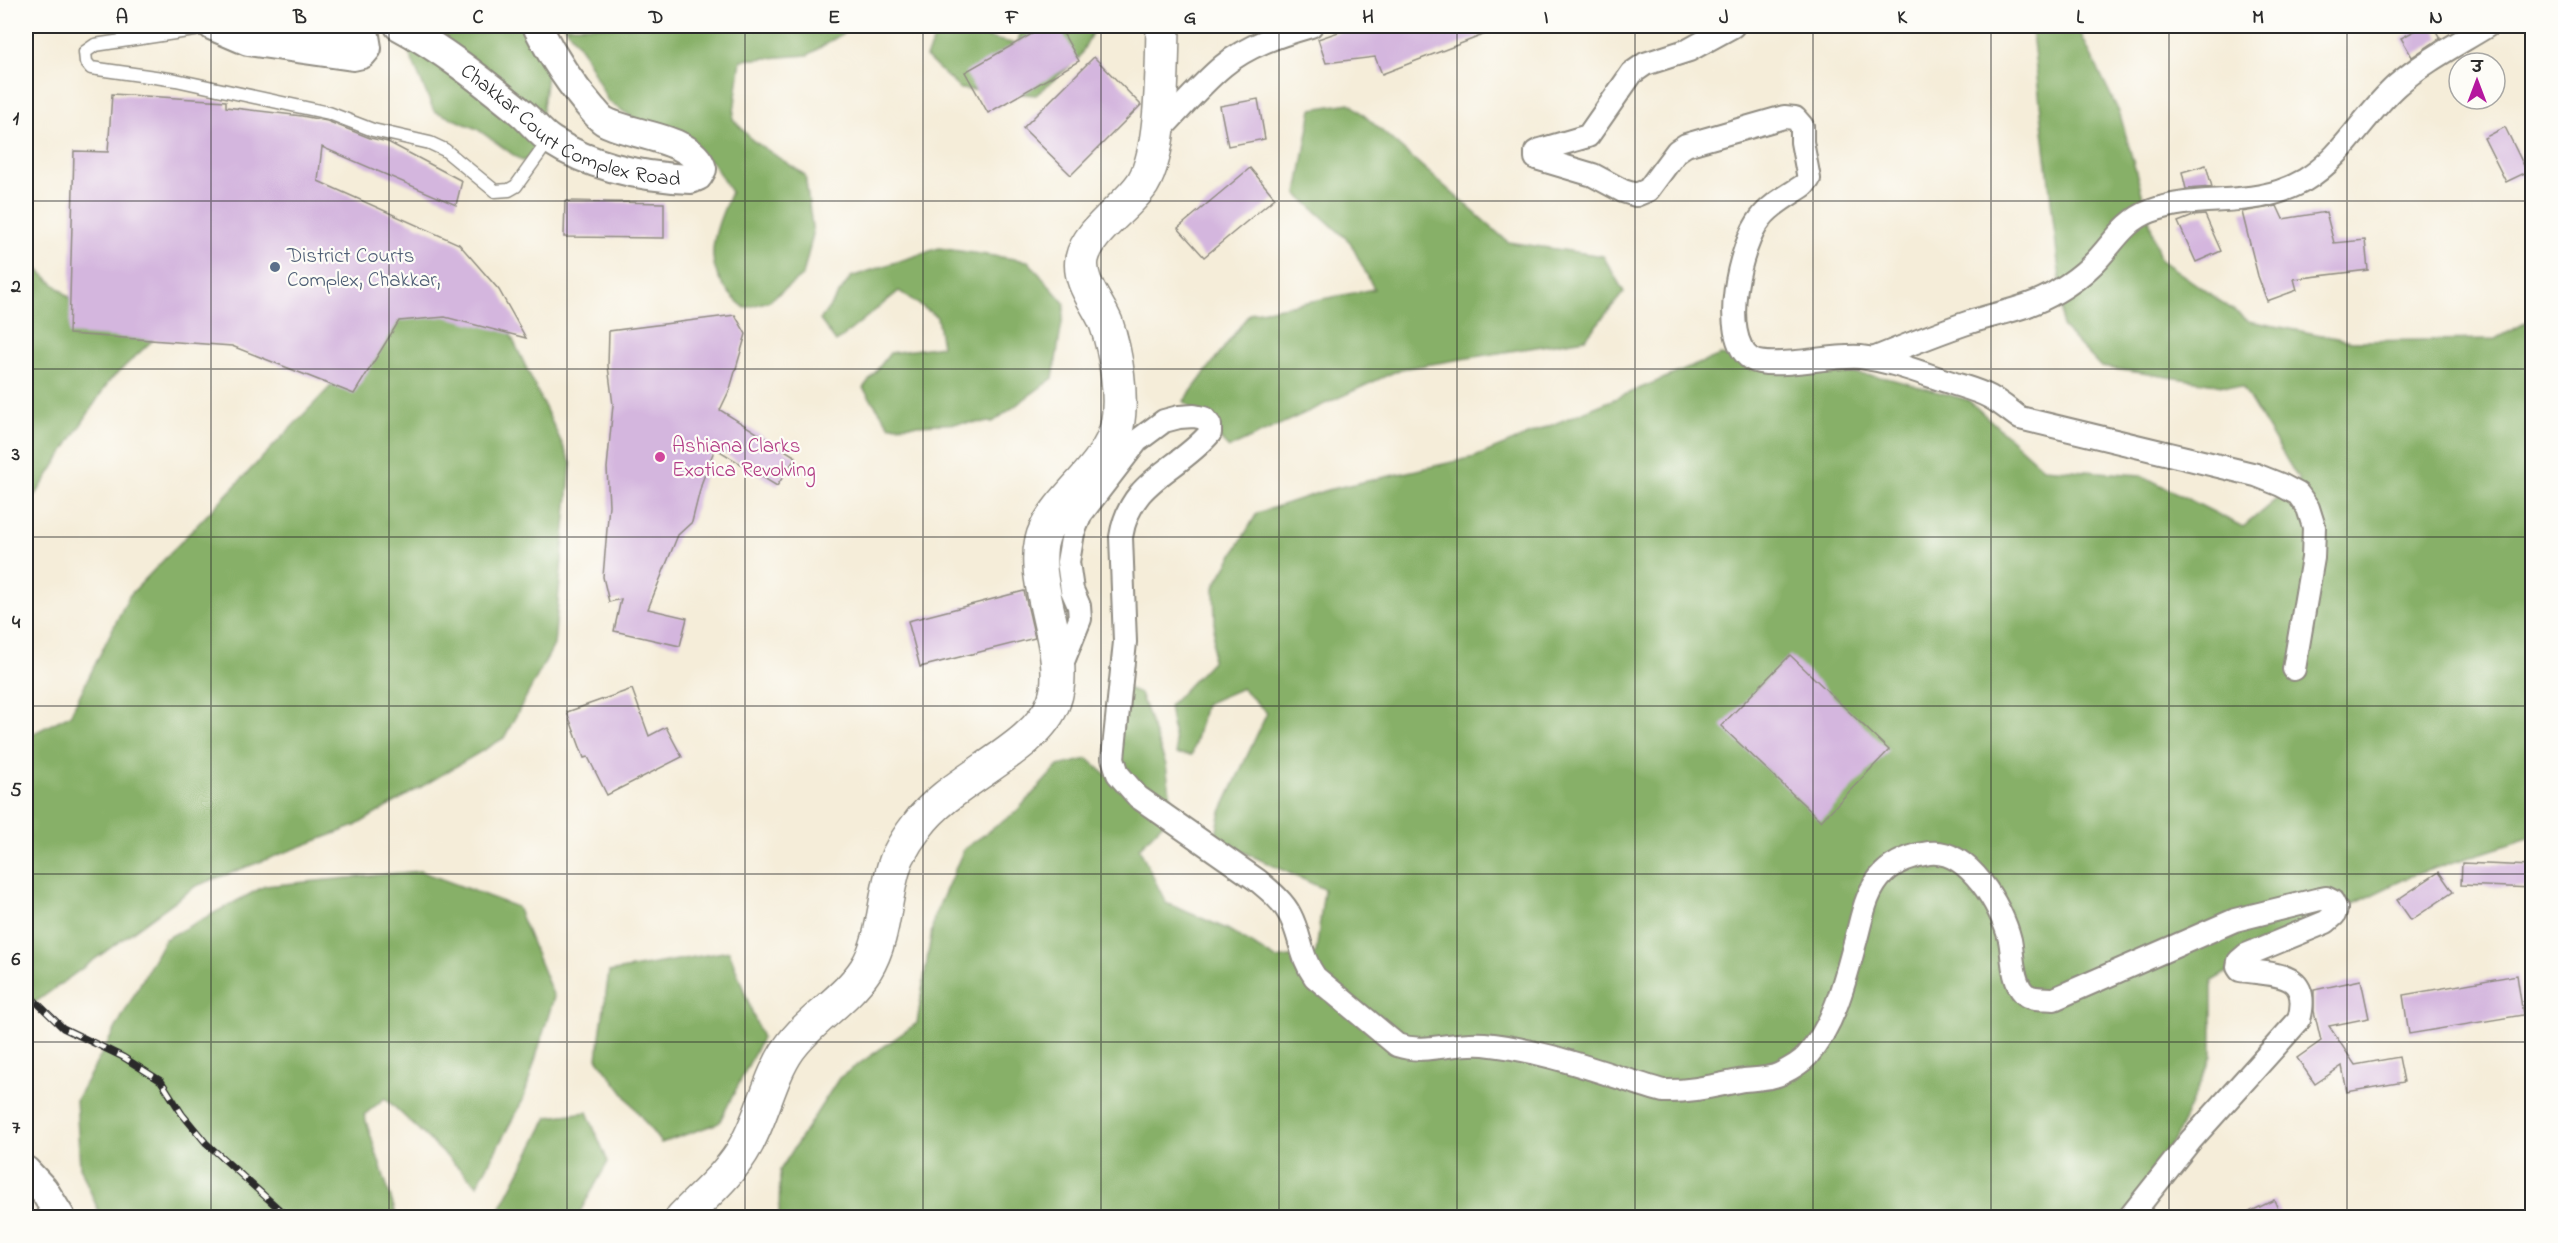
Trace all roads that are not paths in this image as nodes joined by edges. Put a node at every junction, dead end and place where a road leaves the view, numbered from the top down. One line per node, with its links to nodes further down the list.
1 (214, 26): 2 (street); 10 (lane)
2 (283, 26)
3 (399, 26): 10 (street, Chakkar Court Complex Road)
4 (537, 26): 10 (street, Chakkar Court Complex Road)
5 (1163, 26): 9 (highway)
6 (1311, 26): 9 (street)
7 (1733, 26): 11 (street)
8 (2487, 26): 11 (street)
9 (1157, 133): 12 (highway)
10 (549, 140)
11 (1873, 359): 13 (street)
12 (1060, 669): 16 (highway); 17 (street)
13 (2294, 669)
14 (26, 1171): 15 (street)
15 (62, 1218)
16 (682, 1218)
17 (2128, 1218)

